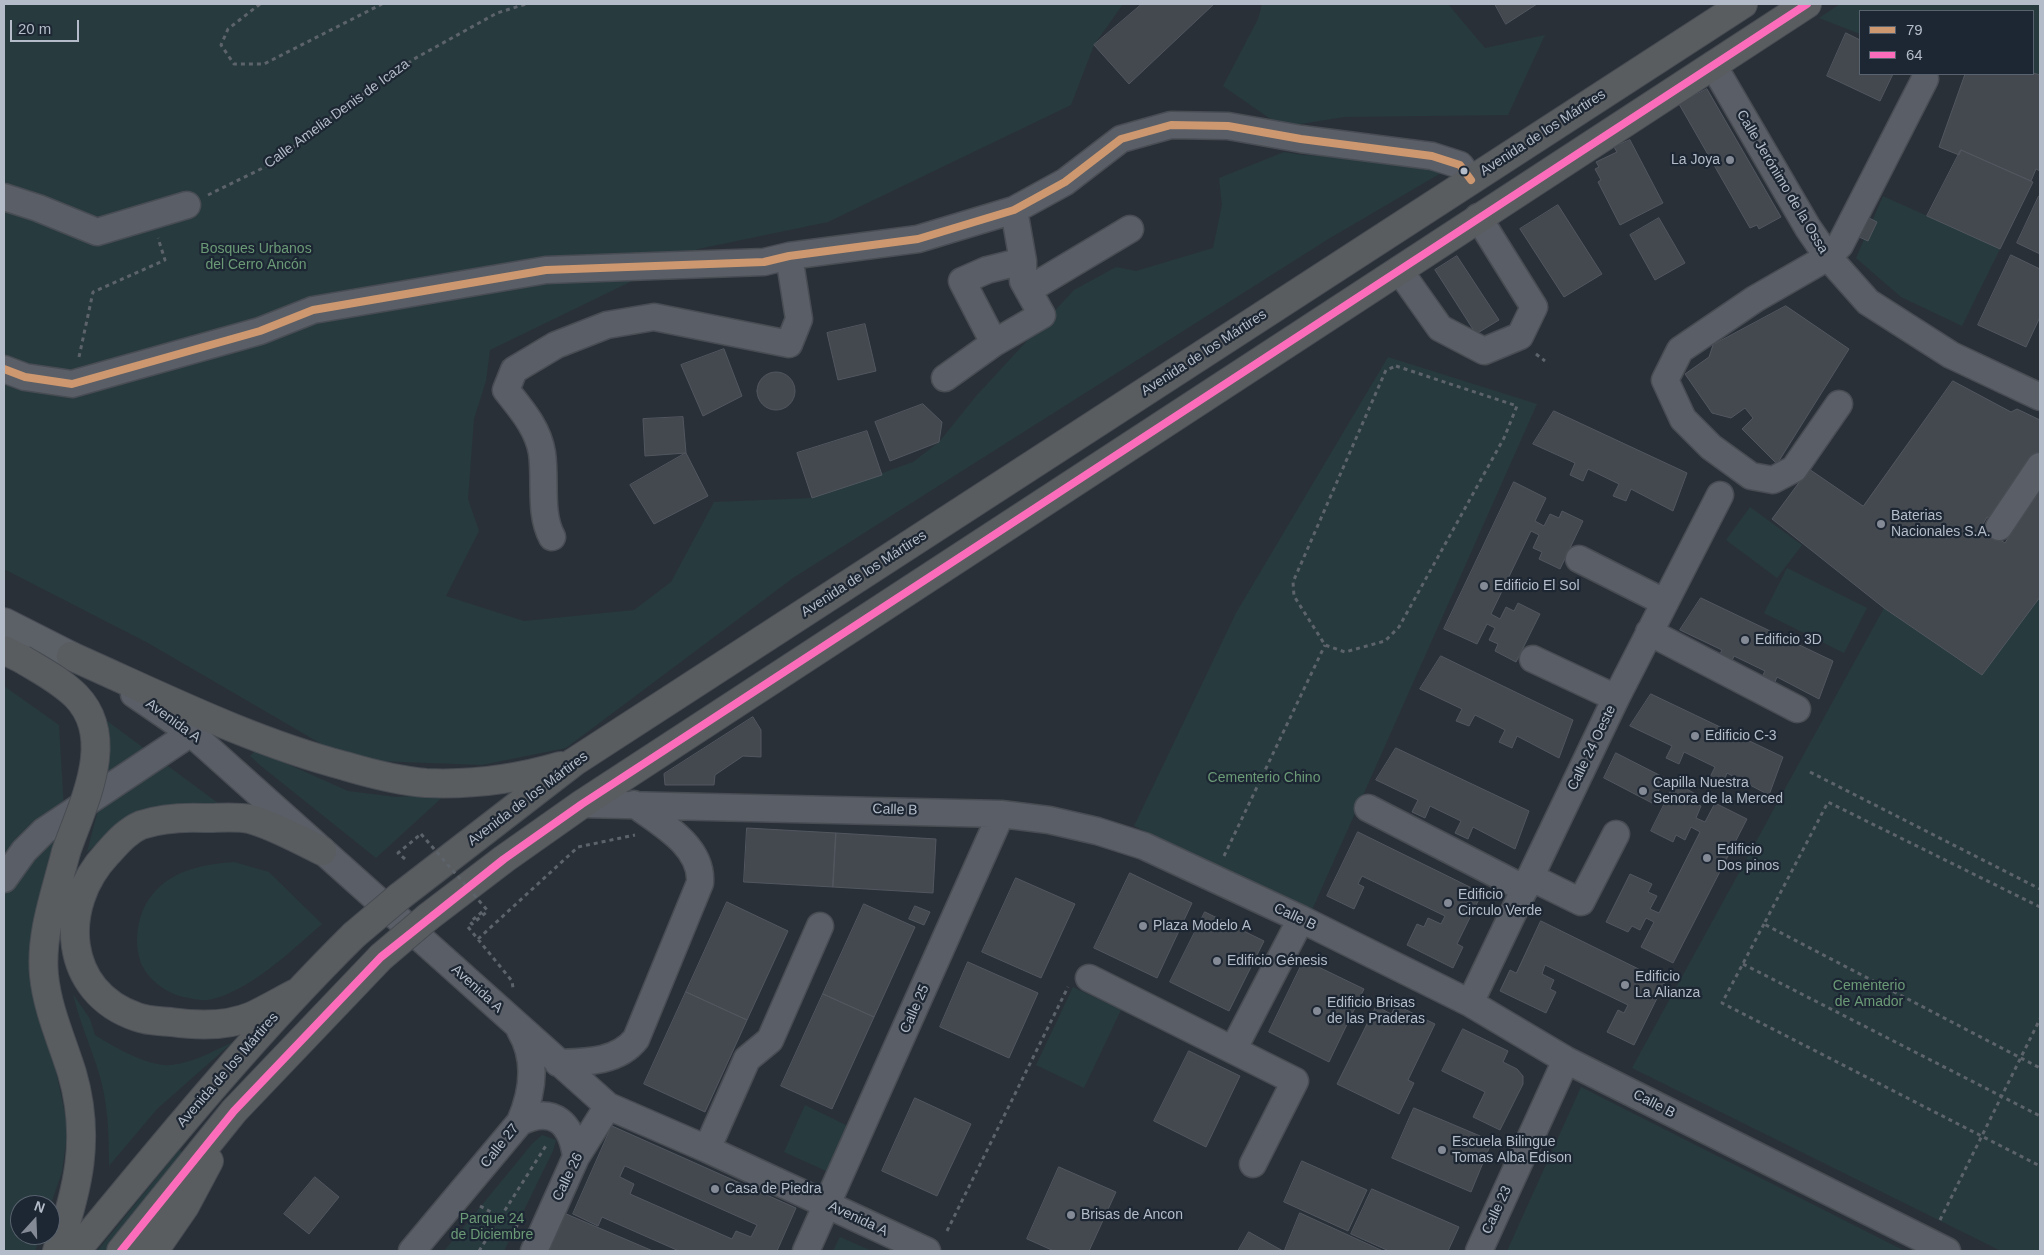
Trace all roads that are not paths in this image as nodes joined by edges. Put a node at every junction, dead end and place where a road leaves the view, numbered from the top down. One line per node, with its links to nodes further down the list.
1 (1743, 4): 5 (highway, Avenida de los Mártires)
2 (1806, 4): 3 (highway)
3 (1713, 65): 9 (highway); 12 (street, Calle Jerónimo de la Ossa)
4 (1926, 79): 12 (street)
5 (1471, 180): 8 (street); 35 (highway, Avenida de los Mártires)
6 (4, 197): 7 (street)
7 (187, 205)
8 (1014, 210): 11 (street); 13 (street)
9 (1478, 216): 14 (highway); 14 (street)
10 (1130, 229): 15 (street)
11 (789, 256): 17 (street); 24 (street)
12 (1828, 257): 19 (street, Calle Jerónimo de la Ossa); 20 (street)
13 (1023, 261): 15 (street); 16 (street)
14 (1399, 270): 36 (highway)
15 (1028, 290): 16 (street)
16 (994, 343): 18 (street)
17 (4, 369)
18 (944, 378)
19 (2040, 397)
20 (1839, 404)
21 (2040, 466): 23 (street)
22 (1720, 495): 26 (street, Calle 24 Oeste)
23 (1999, 527)
24 (552, 537)
25 (1579, 559): 26 (street)
26 (1664, 602): 28 (street, Calle 24 Oeste)
27 (4, 622): 30 (main road)
28 (1649, 632): 32 (street, Calle 24 Oeste); 33 (street)
29 (13, 654): 62 (highway, bridge)
30 (72, 656): 34 (street, Avenida A); 35 (highway)
31 (1533, 660): 32 (street)
32 (1616, 698): 43 (street, Calle 24 Oeste)
33 (1797, 709)
34 (191, 733): 41 (street, Avenida A); 42 (street)
35 (574, 762): 47 (highway, Avenida de los Mártires, bridge)
36 (582, 804): 37 (street, Calle B); 54 (highway, bridge)
37 (634, 804): 39 (street, Calle B); 52 (street)
38 (1368, 808): 43 (street)
39 (1001, 814): 44 (street, Calle B); 59 (street, Calle 25)
40 (1616, 834): 43 (street)
41 (322, 852): 47 (highway); 49 (street, Avenida A)
42 (4, 879)
43 (1528, 883): 48 (street, Calle 24 Oeste)
44 (1301, 919): 48 (street, Calle B); 50 (street)
45 (820, 926): 56 (street)
46 (1080, 980): 50 (street)
47 (296, 993): 63 (highway, Avenida de los Mártires)
48 (1470, 1003): 51 (street, Calle B)
49 (514, 1022): 52 (street, Avenida A); 55 (street, Calle 27)
50 (1233, 1050): 58 (street)
51 (1566, 1060): 61 (street, Calle B); 69 (street, Calle 23)
52 (558, 1062): 53 (street, Avenida A)
53 (608, 1106): 56 (street, Avenida A); 57 (street, Calle 26)
54 (234, 1112): 64 (highway); 65 (highway)
55 (520, 1122): 57 (street); 66 (street, Calle 27)
56 (707, 1149): 59 (street, Avenida A)
57 (576, 1157): 60 (street, Calle 26)
58 (1253, 1164)
59 (828, 1204): 67 (street, Calle 25); 68 (street, Avenida A)
60 (537, 1244)
61 (1938, 1247)
62 (58, 1251)
63 (76, 1251)
64 (121, 1251)
65 (154, 1251)
66 (412, 1251)
67 (806, 1251)
68 (927, 1251)
69 (1478, 1251)

